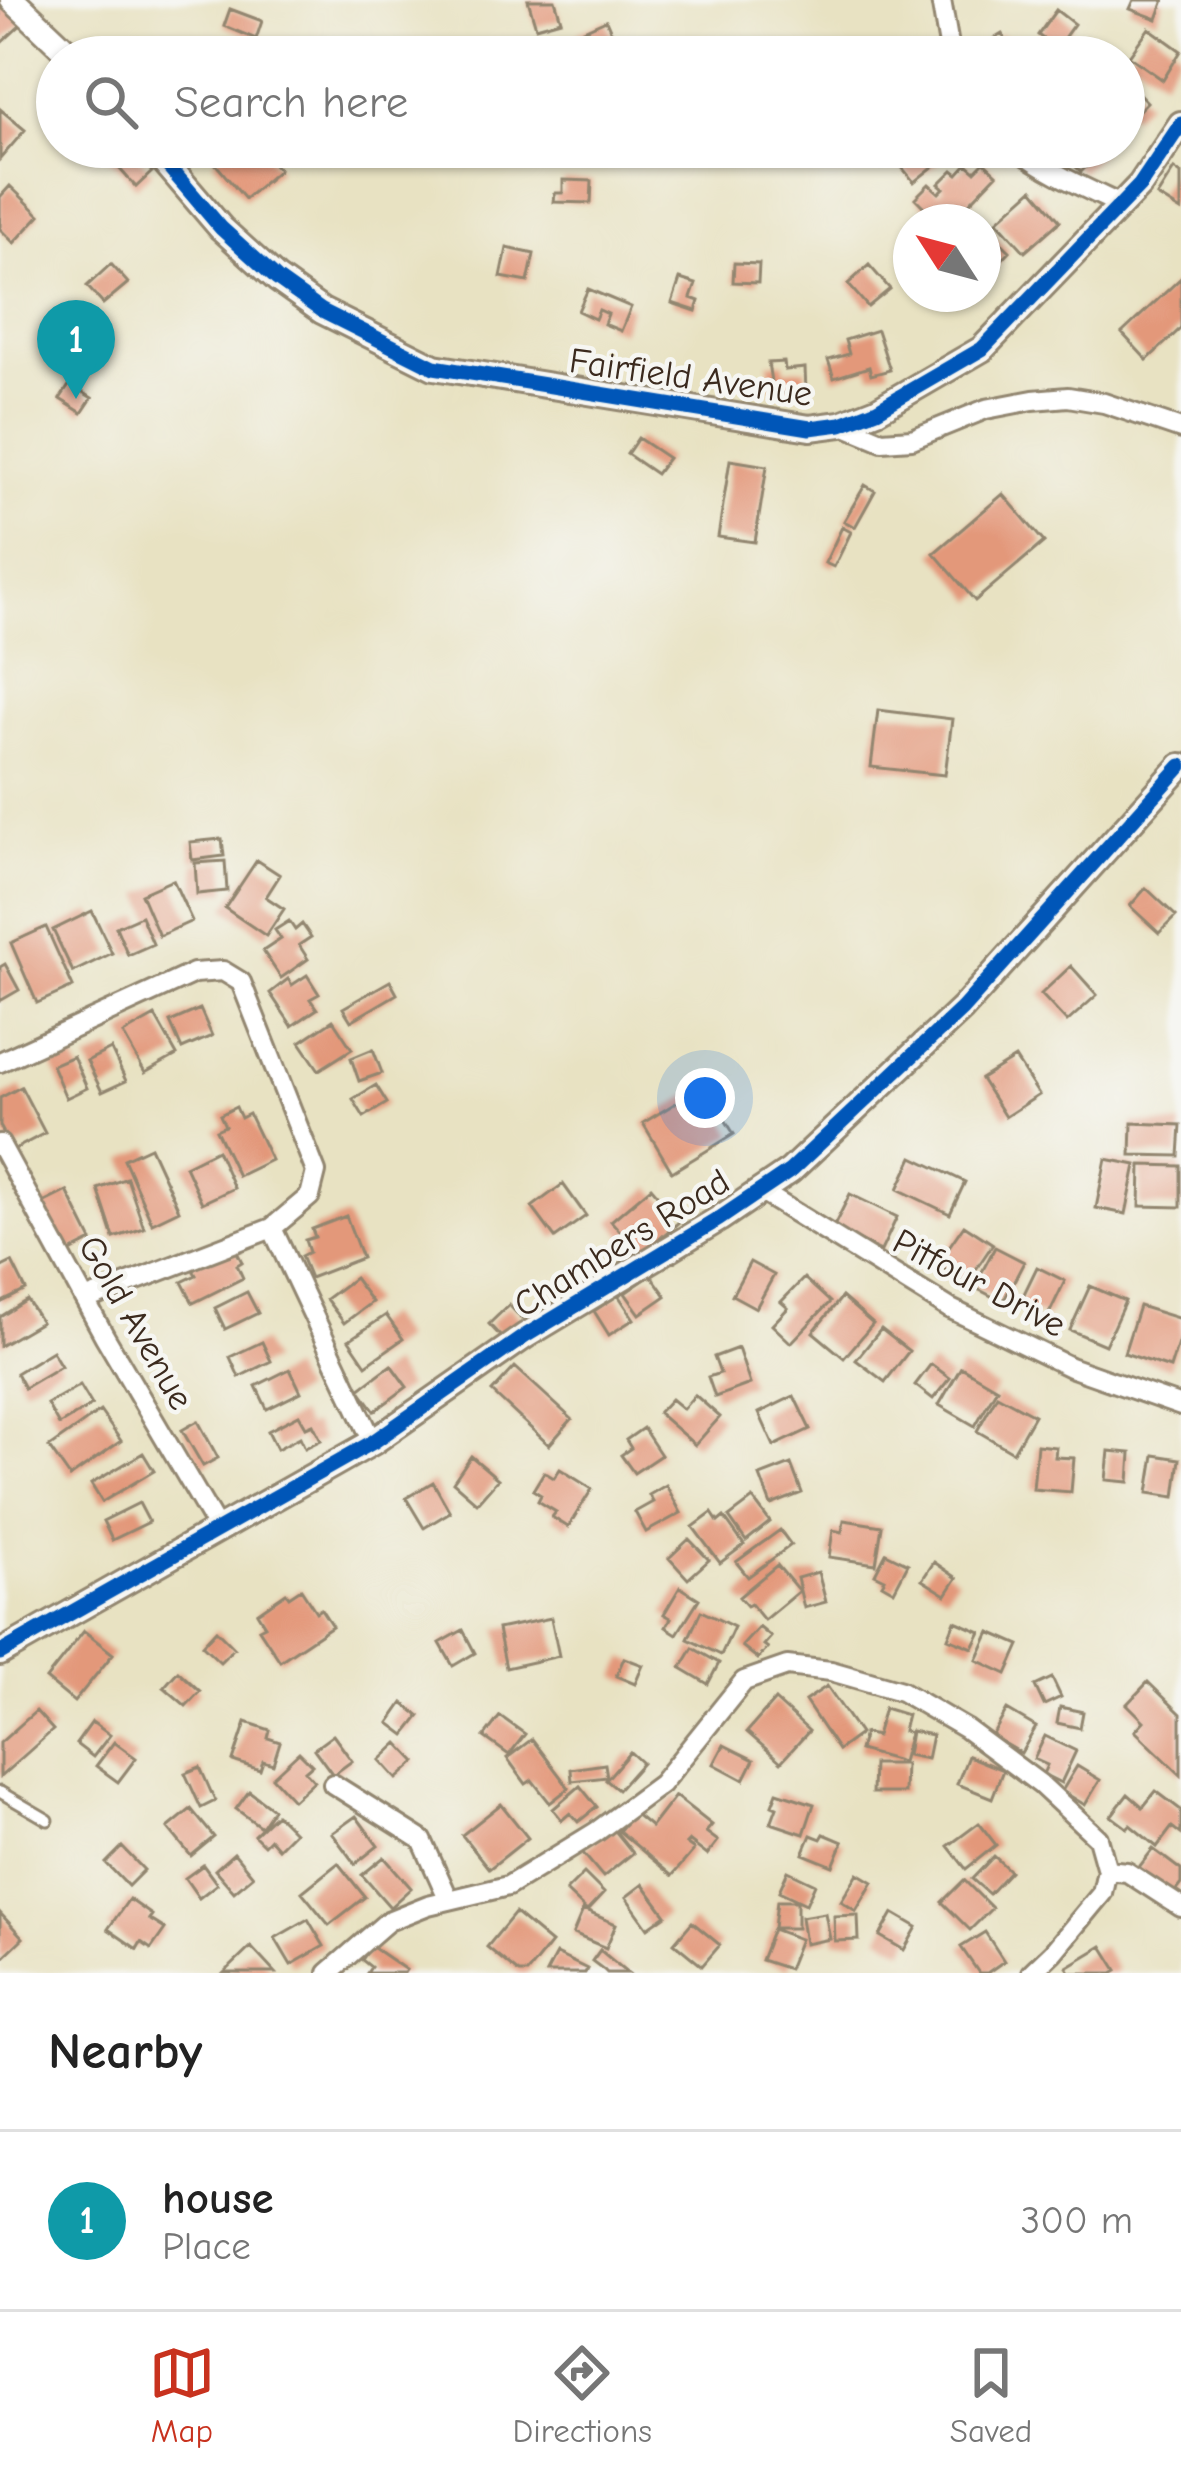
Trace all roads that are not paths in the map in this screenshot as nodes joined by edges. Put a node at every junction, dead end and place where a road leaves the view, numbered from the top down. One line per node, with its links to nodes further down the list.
1 (13, 0): 3 (street)
2 (941, 0): 4 (street)
3 (51, 36)
4 (947, 36)
5 (1181, 124): 8 (street, Fairfield Avenue)
6 (170, 168): 9 (street, Fairfield Avenue)
7 (1049, 168): 8 (street)
8 (1121, 205): 9 (street, Fairfield Avenue)
9 (841, 424): 10 (street)
10 (1181, 429)
11 (1181, 766): 14 (street, Chambers Road)
12 (0, 1062): 15 (street)
13 (0, 1144): 16 (street, Gold Avenue)
14 (760, 1191): 17 (street, Pitfour Drive); 18 (street, Chambers Road)
15 (272, 1228): 16 (street); 18 (street)
16 (85, 1300): 19 (street, Gold Avenue)
17 (1181, 1406)
18 (373, 1442): 19 (street, Chambers Road)
19 (219, 1531): 20 (street, Chambers Road)
20 (0, 1653)
21 (333, 1784): 25 (street)
22 (0, 1792): 23 (lane)
23 (48, 1820)
24 (1107, 1870): 25 (street); 26 (street); 28 (street)
25 (449, 1900): 27 (street)
26 (1181, 1906)
27 (328, 1973)
28 (1031, 1973)

